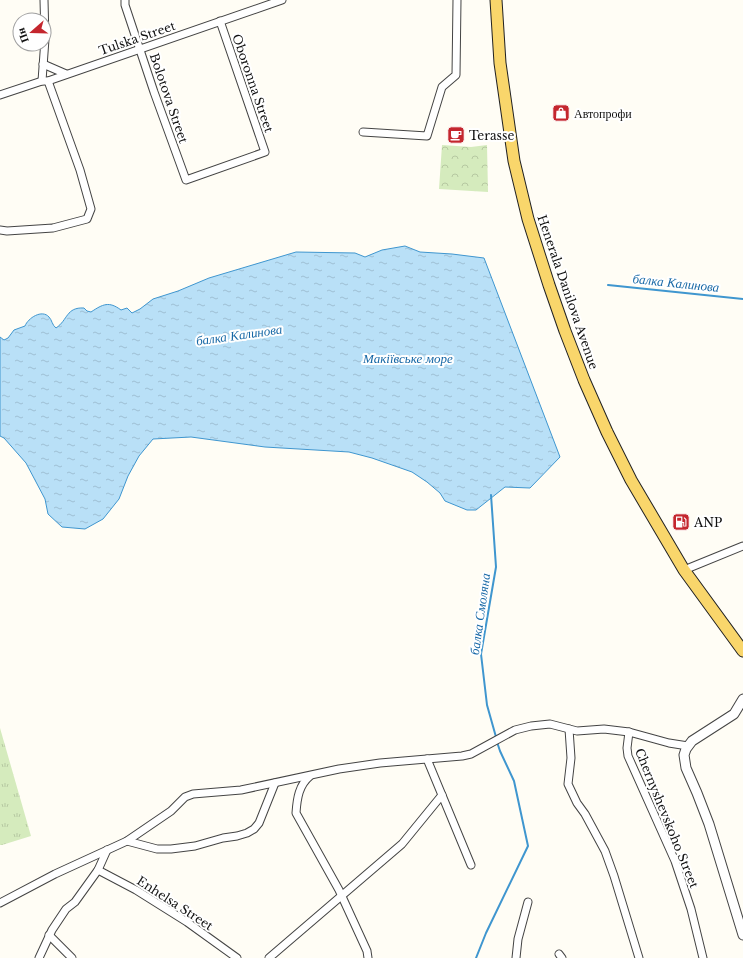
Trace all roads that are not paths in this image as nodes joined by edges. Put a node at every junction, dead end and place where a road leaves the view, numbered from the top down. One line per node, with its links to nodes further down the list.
1 (44, 0): 8 (street)
2 (125, 0): 7 (street, Bolotova Street)
3 (282, 0): 6 (street, Tulska Street)
4 (457, 0): 12 (street)
5 (496, 0): 16 (main road, Henerala Danilova Avenue)
6 (220, 21): 7 (street, Tulska Street); 13 (street, Oboronna Street)
7 (140, 49): 9 (street, Tulska Street); 13 (street, Bolotova Street)
8 (43, 64): 9 (street); 10 (street)
9 (66, 74): 10 (street, Tulska Street)
10 (45, 81): 11 (street, Tulska Street); 14 (street)
11 (0, 95)
12 (364, 132)
13 (186, 180)
14 (0, 230)
15 (743, 546): 16 (street)
16 (684, 570): 17 (main road, Henerala Danilova Avenue)
17 (741, 649): 18 (street)
18 (743, 658)
19 (743, 699): 22 (street)
20 (569, 729): 21 (street); 23 (street); 42 (street)
21 (629, 732): 22 (street); 43 (street, Chernyshevskoho Street)
22 (688, 746): 35 (street)
23 (427, 759): 24 (street); 26 (street)
24 (311, 775): 25 (street); 31 (street)
25 (275, 783): 27 (street); 27 (street)
26 (442, 795): 29 (street); 31 (street)
27 (127, 841): 28 (street)
28 (107, 850): 30 (street); 33 (street)
29 (471, 865)
30 (98, 870): 34 (street); 38 (street, Enhelsa Street)
31 (341, 896): 39 (street); 40 (street)
32 (528, 902): 41 (street)
33 (0, 903)
34 (49, 935): 36 (street); 37 (street)
35 (743, 935)
36 (39, 958)
37 (72, 958)
38 (237, 958)
39 (269, 958)
40 (368, 958)
41 (516, 958)
42 (639, 958)
43 (703, 958)

